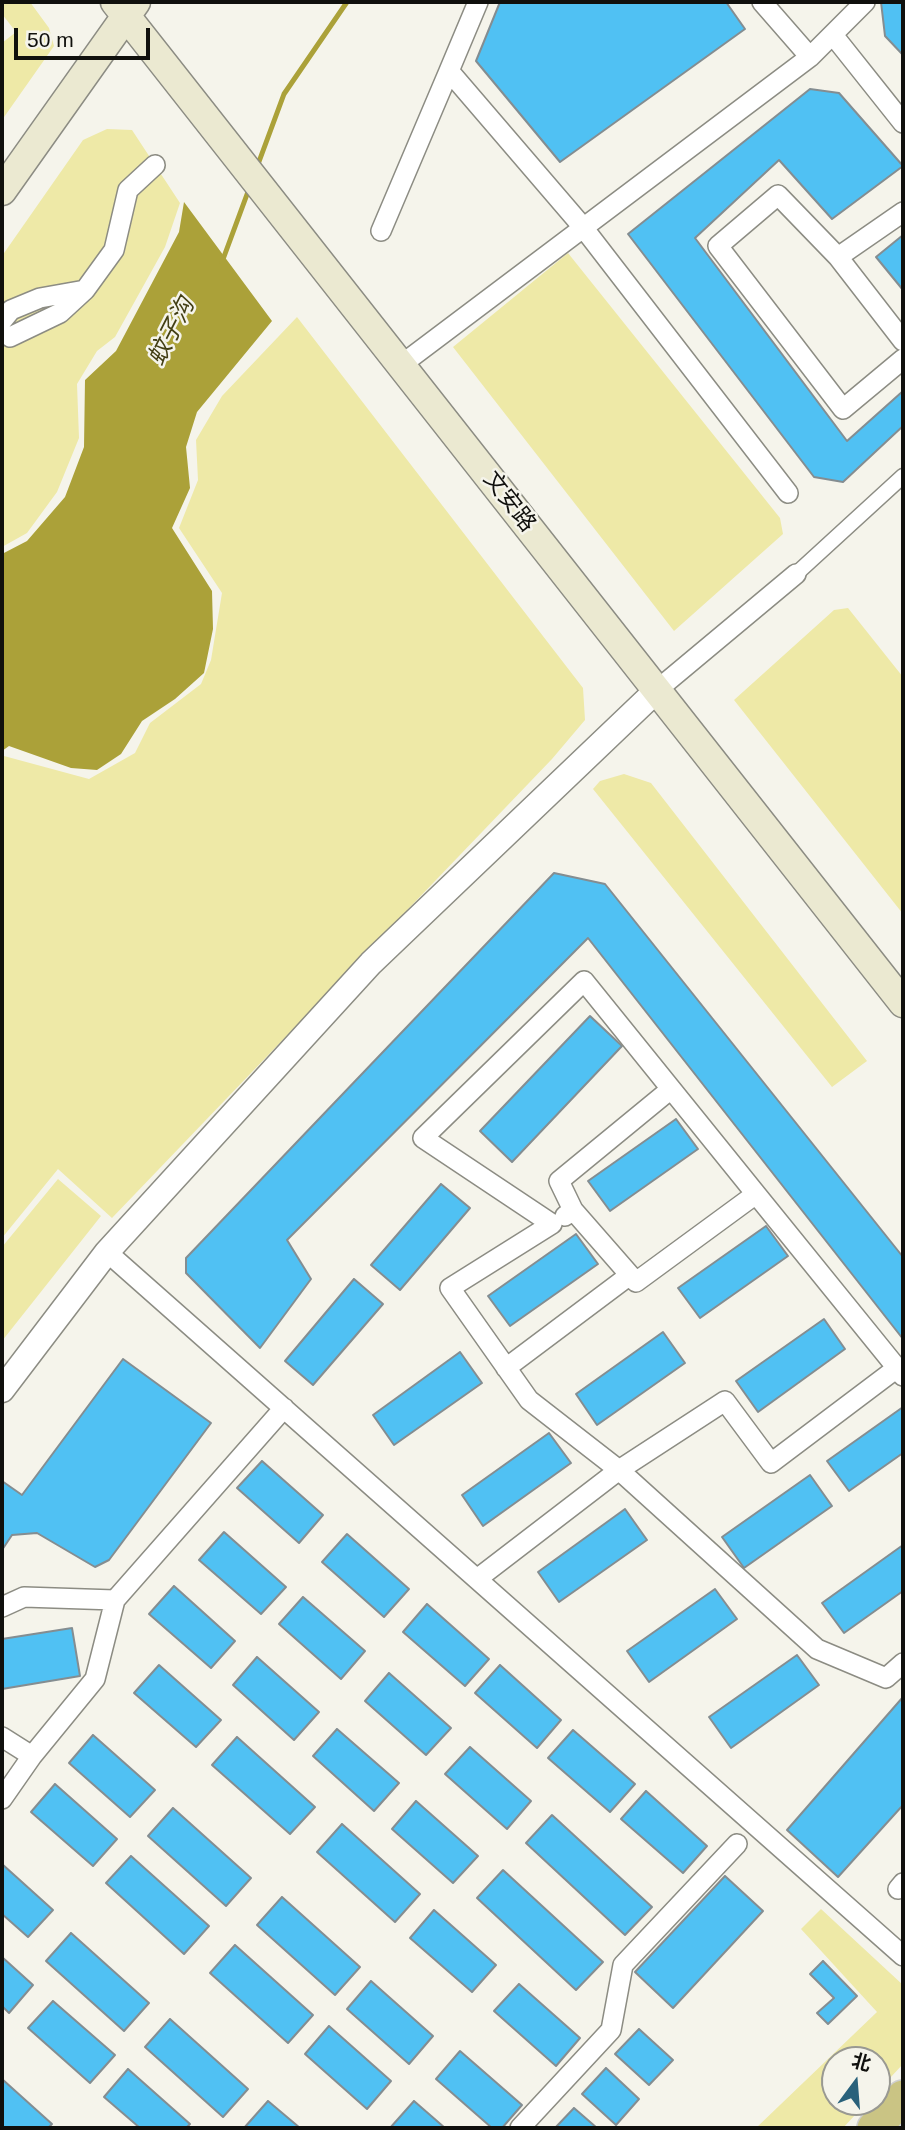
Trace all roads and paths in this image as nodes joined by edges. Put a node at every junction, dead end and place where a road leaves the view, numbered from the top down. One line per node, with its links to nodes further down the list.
1 (478, 2): 7 (street)
2 (762, 2): 6 (street)
3 (865, 2): 5 (street)
4 (126, 7): 10 (main road); 18 (main road, 文安路)
5 (832, 35): 6 (street); 8 (street)
6 (810, 57): 12 (street)
7 (449, 71): 12 (street); 13 (street)
8 (903, 124)
9 (155, 164): 15 (street)
10 (2, 191)
11 (903, 212): 14 (street)
12 (582, 226): 18 (street); 20 (street)
13 (381, 231)
14 (838, 257): 16 (street); 17 (street)
15 (6, 329)
16 (903, 341)
17 (903, 359)
18 (401, 365): 22 (main road, 文安路)
19 (903, 477): 21 (street)
20 (788, 493)
21 (796, 574): 22 (street)
22 (657, 690): 23 (main road, 文安路); 28 (street)
23 (903, 1003)
24 (671, 1089): 25 (street); 26 (street); 27 (street)
25 (756, 1194): 29 (street); 31 (street)
26 (573, 1210): 27 (street); 29 (street)
27 (552, 1224): 30 (street)
28 (107, 1252): 32 (street); 33 (street)
29 (630, 1275): 30 (street)
30 (506, 1368): 34 (street)
31 (900, 1372): 34 (street)
32 (2, 1390)
33 (284, 1408): 35 (street); 36 (street)
34 (619, 1470): 35 (street); 38 (street)
35 (477, 1579): 43 (street)
36 (115, 1600): 37 (street); 40 (street)
37 (2, 1607)
38 (903, 1662)
39 (2, 1737): 40 (street)
40 (32, 1756): 41 (street)
41 (2, 1799)
42 (737, 1844): 45 (street)
43 (903, 1956)
44 (903, 2097): 46 (highway)
45 (520, 2128)
46 (874, 2128)

